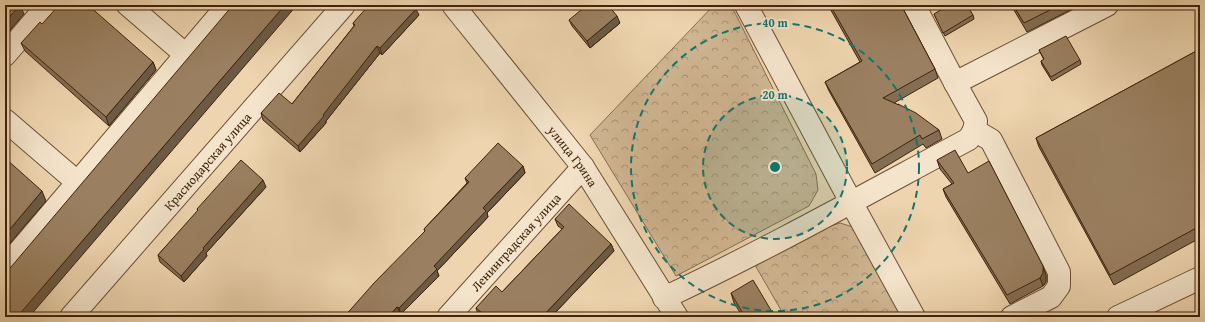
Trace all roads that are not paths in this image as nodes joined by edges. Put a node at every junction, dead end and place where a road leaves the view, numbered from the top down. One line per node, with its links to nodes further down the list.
1 (48, 5): 9 (street)
2 (128, 5): 10 (street)
3 (228, 5): 10 (street)
4 (344, 5): 20 (street, Краснодарская улица)
5 (454, 5): 14 (street, улица Грина)
6 (746, 5): 16 (street)
7 (914, 5): 11 (street)
8 (1107, 5): 11 (street)
9 (5, 55)
10 (186, 55): 15 (street)
11 (955, 83): 13 (street)
12 (5, 120): 15 (street)
13 (974, 130): 16 (street); 24 (street)
14 (583, 167): 19 (street, улица Грина); 21 (street, Ленинградская улица)
15 (78, 182): 17 (street)
16 (851, 202): 19 (street); 23 (street)
17 (5, 268)
18 (1200, 278): 25 (street)
19 (664, 298): 22 (street, улица Грина)
20 (71, 317)
21 (448, 317)
22 (677, 317)
23 (914, 317)
24 (1012, 317)
25 (1118, 317)

